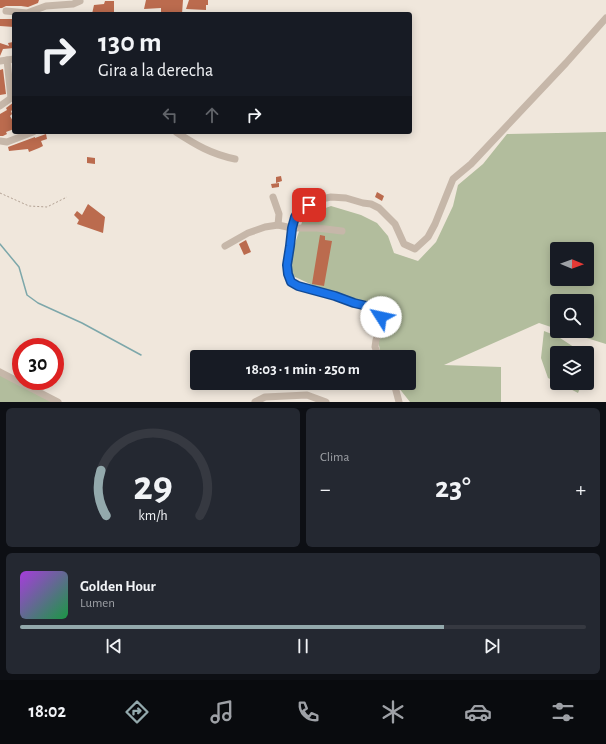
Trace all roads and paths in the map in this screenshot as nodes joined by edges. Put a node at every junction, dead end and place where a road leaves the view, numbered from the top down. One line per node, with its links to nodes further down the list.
1 (80, 1): 2 (street)
2 (46, 3): 5 (street)
3 (6, 11): 4 (street)
4 (16, 12)
5 (29, 12)
6 (606, 18): 19 (street)
7 (7, 60): 8 (street)
8 (12, 91)
9 (12, 98): 10 (street)
10 (0, 106)
11 (28, 134): 13 (street)
12 (179, 134): 14 (street)
13 (0, 141)
14 (235, 159)
15 (0, 193): 16 (path)
16 (67, 197)
17 (273, 198): 18 (street)
18 (278, 225): 19 (street); 21 (street)
19 (292, 228): 20 (street); 22 (street)
20 (342, 231)
21 (225, 246)
22 (376, 350)
23 (0, 372): 26 (street)
24 (396, 390): 29 (street)
25 (267, 399): 27 (street); 28 (street)
26 (58, 402)
27 (255, 402)
28 (326, 402)
29 (399, 402)

